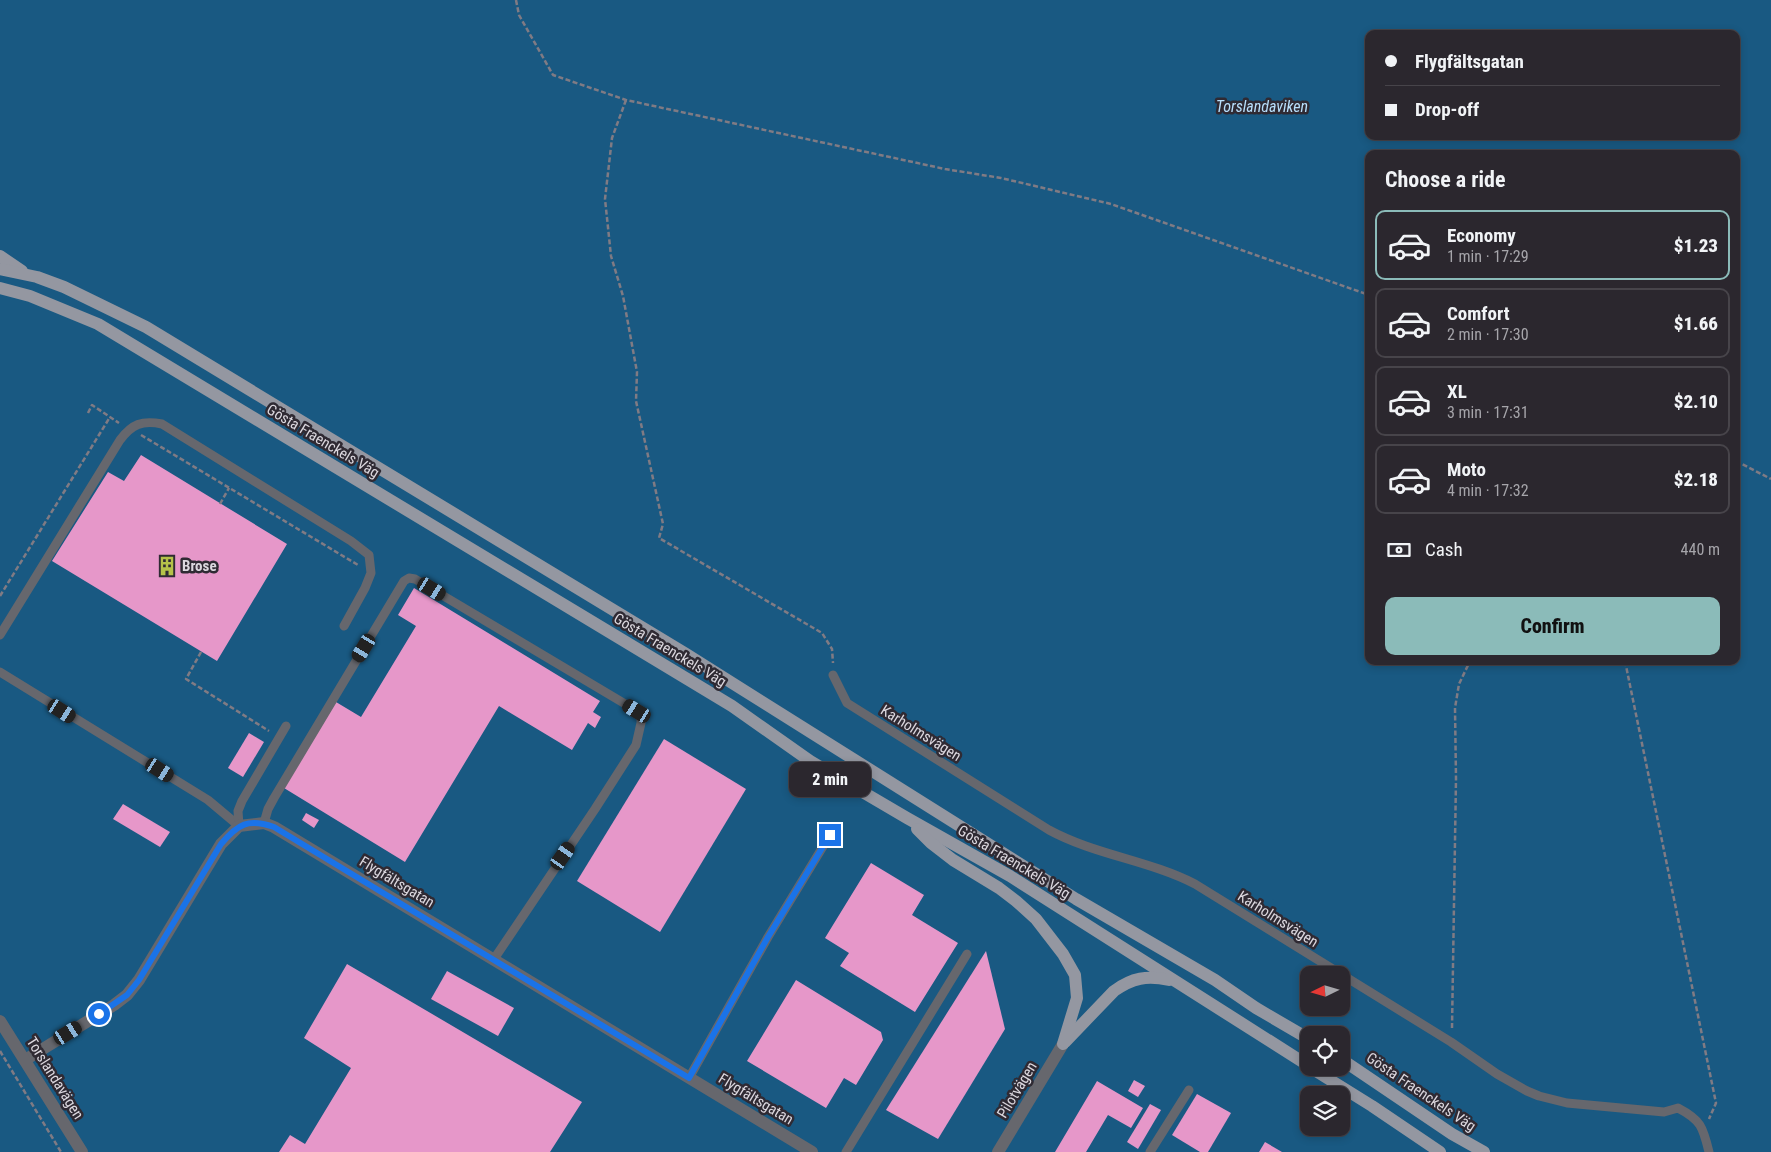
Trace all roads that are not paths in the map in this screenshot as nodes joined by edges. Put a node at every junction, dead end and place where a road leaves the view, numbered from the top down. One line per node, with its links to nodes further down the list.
1 (0, 256): 3 (main road, Gösta Fraenckels Väg)
2 (0, 269): 3 (main road, Gösta Fraenckels Väg)
3 (29, 275): 18 (main road, Gösta Fraenckels Väg)
4 (0, 288): 10 (main road, Gösta Fraenckels Väg)
5 (344, 626): 6 (lane)
6 (0, 635)
7 (0, 672): 12 (lane)
8 (833, 675): 33 (lane, Karholmsvägen)
9 (286, 726): 12 (lane)
10 (906, 818): 16 (main road, Gösta Fraenckels Väg); 19 (main road)
11 (264, 824): 12 (street, Flygfältsgatan); 15 (street, Flygfältsgatan); 15 (lane)
12 (239, 826): 20 (street)
13 (830, 835): 24 (lane)
14 (967, 954): 28 (lane)
15 (494, 960): 24 (street, Flygfältsgatan)
16 (1175, 982): 19 (main road); 21 (main road, Gösta Fraenckels Väg)
17 (0, 1021): 20 (street, Torslandavägen)
18 (1300, 1034)
19 (1063, 1044): 29 (street, Pilotvägen)
20 (24, 1060): 26 (street, Torslandavägen)
21 (1300, 1061)
22 (1350, 1065): 32 (main road, Gösta Fraenckels Väg)
23 (1324, 1076): 31 (main road, Gösta Fraenckels Väg)
24 (689, 1078): 27 (street, Flygfältsgatan)
25 (1188, 1090): 30 (lane)
26 (82, 1152)
27 (812, 1152)
28 (846, 1152)
29 (998, 1152)
30 (1150, 1152)
31 (1440, 1152)
32 (1484, 1152)
33 (1710, 1152)

